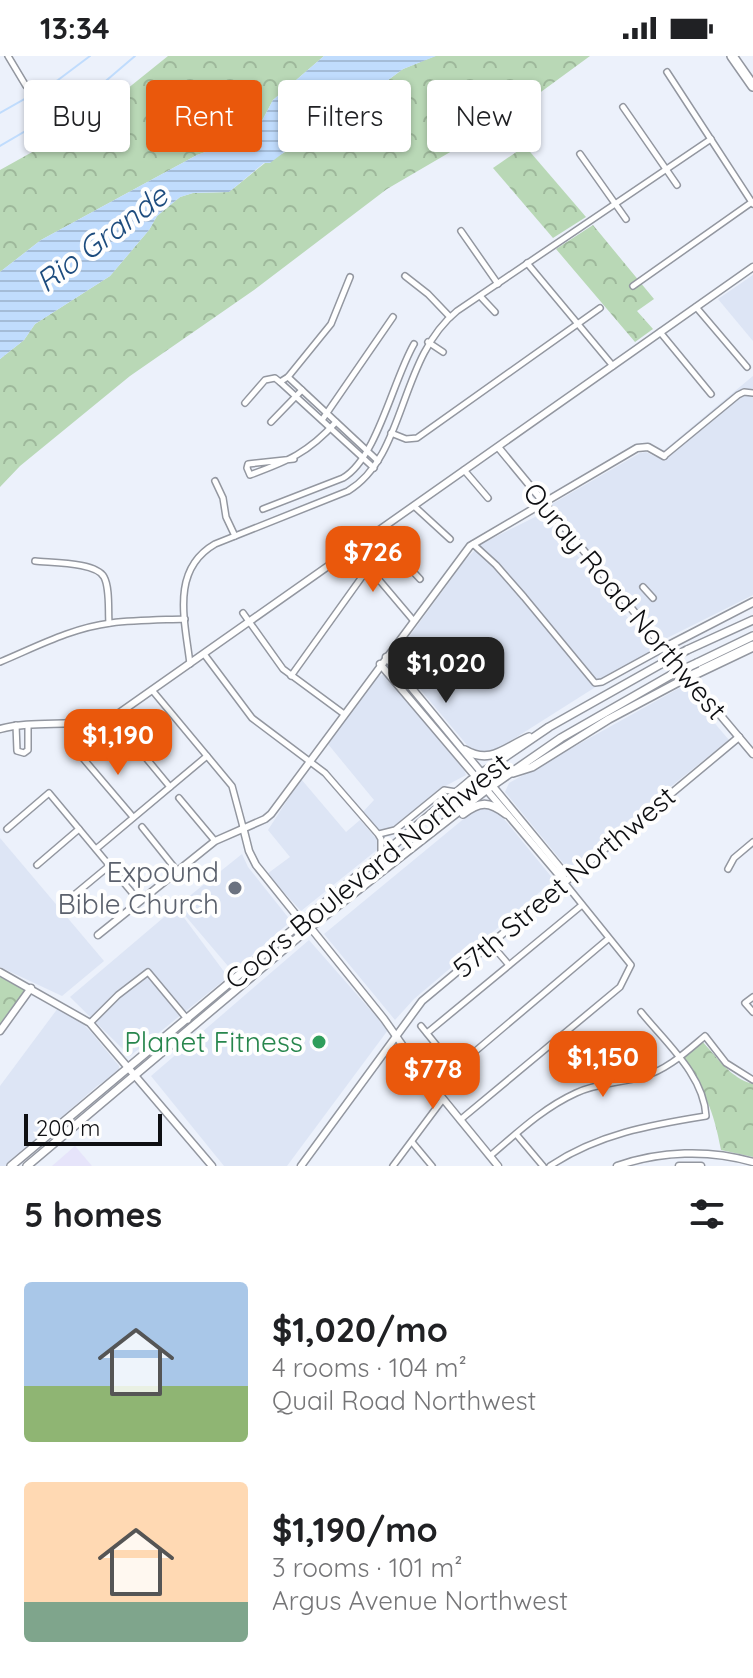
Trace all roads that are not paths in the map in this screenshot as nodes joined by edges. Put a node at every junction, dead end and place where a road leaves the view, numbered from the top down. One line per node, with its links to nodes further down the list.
1 (8, 56): 4 (street)
2 (732, 56): 5 (highway)
3 (667, 72): 7 (street)
4 (24, 83)
5 (753, 86)
6 (623, 107): 9 (street)
7 (711, 139): 9 (street); 11 (street)
8 (580, 154): 12 (street)
9 (665, 170): 10 (street); 12 (street)
10 (677, 185)
11 (752, 203): 20 (street)
12 (616, 204): 13 (street); 15 (street)
13 (626, 219)
14 (461, 231): 19 (street)
15 (527, 263): 19 (street); 27 (street)
16 (753, 267): 22 (street)
17 (405, 276): 26 (street)
18 (350, 277): 34 (street)
19 (498, 284): 21 (street)
20 (633, 286)
21 (480, 296): 24 (street); 26 (street)
22 (696, 307): 28 (street); 33 (street)
23 (600, 308): 27 (street)
24 (495, 312)
25 (393, 317): 41 (street)
26 (450, 317): 29 (street)
27 (578, 324): 32 (street); 46 (street)
28 (660, 332): 32 (street); 38 (street)
29 (428, 342): 31 (street); 46 (street)
30 (414, 344): 48 (street)
31 (443, 352)
32 (613, 366): 47 (street)
33 (747, 367)
34 (288, 377): 35 (street); 36 (street)
35 (280, 382): 39 (street); 40 (street)
36 (302, 390): 39 (street); 41 (street)
37 (753, 393): 49 (street)
38 (711, 394)
39 (296, 396): 42 (street); 43 (street)
40 (245, 403)
41 (327, 413): 42 (street); 44 (street)
42 (322, 420): 45 (street)
43 (271, 422)
44 (336, 422): 45 (street); 48 (street)
45 (331, 428): 48 (street); 50 (street)
46 (391, 433): 51 (street)
47 (498, 447): 52 (street); 55 (street, Ouray Road Northwest)
48 (366, 455): 51 (street); 57 (street)
49 (664, 456): 55 (street)
50 (294, 459): 50 (street)
51 (376, 464): 59 (street)
52 (464, 470): 54 (street); 56 (street)
53 (215, 481): 59 (street)
54 (488, 498)
55 (542, 503): 61 (street); 78 (street, Ouray Road Northwest)
56 (414, 506): 58 (street); 60 (street)
57 (263, 509)
58 (376, 532): 62 (street); 65 (street)
59 (235, 536): 70 (street)
60 (450, 539)
61 (472, 544): 72 (street); 78 (street)
62 (353, 549): 64 (street); 73 (street)
63 (35, 561): 74 (street)
64 (369, 567): 72 (street); 85 (street)
65 (420, 579)
66 (643, 587): 67 (street)
67 (653, 598)
68 (753, 602): 78 (main road)
69 (243, 613): 73 (street)
70 (185, 619): 74 (street); 82 (street)
71 (753, 619): 92 (main road, Coors Boulevard Northwest, bridge)
72 (413, 620): 76 (street)
73 (250, 622): 79 (street); 85 (street)
74 (109, 623): 81 (street)
75 (753, 636): 102 (main road, Coors Boulevard Northwest, bridge)
76 (395, 645): 80 (street); 84 (street)
77 (753, 646): 86 (highway)
78 (664, 648): 86 (street, Ouray Road Northwest)
79 (204, 654): 82 (street); 100 (street)
80 (386, 657): 83 (street); 84 (street)
81 (0, 662)
82 (190, 664): 87 (street)
83 (380, 664): 88 (street); 89 (street)
84 (398, 671): 88 (street)
85 (291, 676): 89 (street)
86 (688, 677): 95 (street, Ouray Road Northwest); 102 (main road)
87 (152, 690): 90 (street); 99 (street)
88 (413, 696): 96 (street); 103 (street)
89 (344, 714): 100 (street)
90 (28, 724): 91 (street); 91 (street)
91 (16, 725): 93 (street)
92 (549, 727): 96 (main road); 101 (main road, Coors Boulevard Northwest)
93 (0, 729)
94 (122, 729): 105 (street)
95 (739, 737): 97 (street, Ouray Road Northwest); 125 (street, 57th Street Northwest)
96 (465, 750): 101 (street)
97 (753, 754)
98 (81, 756): 110 (street)
99 (207, 756): 105 (street); 112 (street)
100 (309, 762): 112 (street); 116 (street)
101 (483, 771): 103 (main road, Coors Boulevard Northwest); 104 (street)
102 (507, 775): 104 (main road, Coors Boulevard Northwest)
103 (475, 777): 106 (street); 107 (main road, Coors Boulevard Northwest)
104 (493, 785): 106 (main road, Coors Boulevard Northwest); 125 (street)
105 (170, 787): 110 (street)
106 (486, 790): 109 (street); 115 (main road, Coors Boulevard Northwest)
107 (456, 792): 116 (street); 120 (main road, Coors Boulevard Northwest)
108 (179, 798): 117 (street)
109 (506, 814): 115 (main road); 125 (street)
110 (133, 817): 119 (street)
111 (142, 827): 124 (street)
112 (243, 827): 117 (street); 130 (street)
113 (7, 829): 114 (street)
114 (79, 829): 119 (street); 121 (street)
115 (437, 829): 131 (main road, Coors Boulevard Northwest)
116 (378, 834): 120 (street)
117 (215, 841): 124 (street)
118 (753, 842): 123 (street)
119 (96, 849): 122 (street)
120 (381, 854): 126 (main road, Coors Boulevard Northwest)
121 (37, 865)
122 (109, 866): 127 (street); 128 (street)
123 (728, 869)
124 (178, 872): 128 (street)
125 (564, 882): 129 (street); 134 (street, 57th Street Northwest)
126 (336, 891): 130 (main road, Coors Boulevard Northwest); 131 (main road)
127 (68, 900)
128 (139, 901): 132 (street)
129 (582, 905): 133 (street); 136 (street)
130 (301, 921): 135 (main road); 142 (main road, Coors Boulevard Northwest)
131 (310, 927): 135 (main road, Coors Boulevard Northwest); 148 (street)
132 (98, 935)
133 (608, 939): 156 (street); 158 (street)
134 (491, 944): 136 (street); 148 (street, 57th Street Northwest)
135 (277, 956): 145 (main road, Coors Boulevard Northwest)
136 (509, 965): 147 (street)
137 (0, 972): 138 (street)
138 (31, 988): 143 (street); 146 (street)
139 (753, 997): 141 (street)
140 (641, 1012): 151 (street)
141 (753, 1012)
142 (187, 1019): 143 (street); 145 (street); 152 (main road, Coors Boulevard Northwest)
143 (90, 1023): 152 (street)
144 (421, 1026): 147 (street)
145 (194, 1027): 153 (main road, Coors Boulevard Northwest)
146 (0, 1031)
147 (427, 1033): 149 (street)
148 (396, 1035): 156 (street); 166 (street, 57th Street Northwest)
149 (438, 1047)
150 (596, 1048): 155 (street)
151 (679, 1058): 154 (street); 155 (street); 171 (street)
152 (130, 1067): 153 (street); 163 (main road, Coors Boulevard Northwest)
153 (137, 1075): 164 (main road, Coors Boulevard Northwest); 165 (street)
154 (753, 1080)
155 (600, 1084): 159 (street)
156 (433, 1087): 157 (street)
157 (443, 1099): 158 (street); 160 (street)
158 (460, 1120): 161 (street)
159 (516, 1134): 161 (street); 170 (street)
160 (411, 1142): 167 (street); 168 (street)
161 (490, 1156): 169 (street)
162 (753, 1162): 172 (street)
163 (11, 1166)
164 (27, 1166)
165 (212, 1166)
166 (301, 1166)
167 (393, 1166)
168 (432, 1166)
169 (498, 1166)
170 (543, 1166)
171 (550, 1166)
172 (617, 1166)
173 (679, 1166): 174 (street)
174 (701, 1166)

